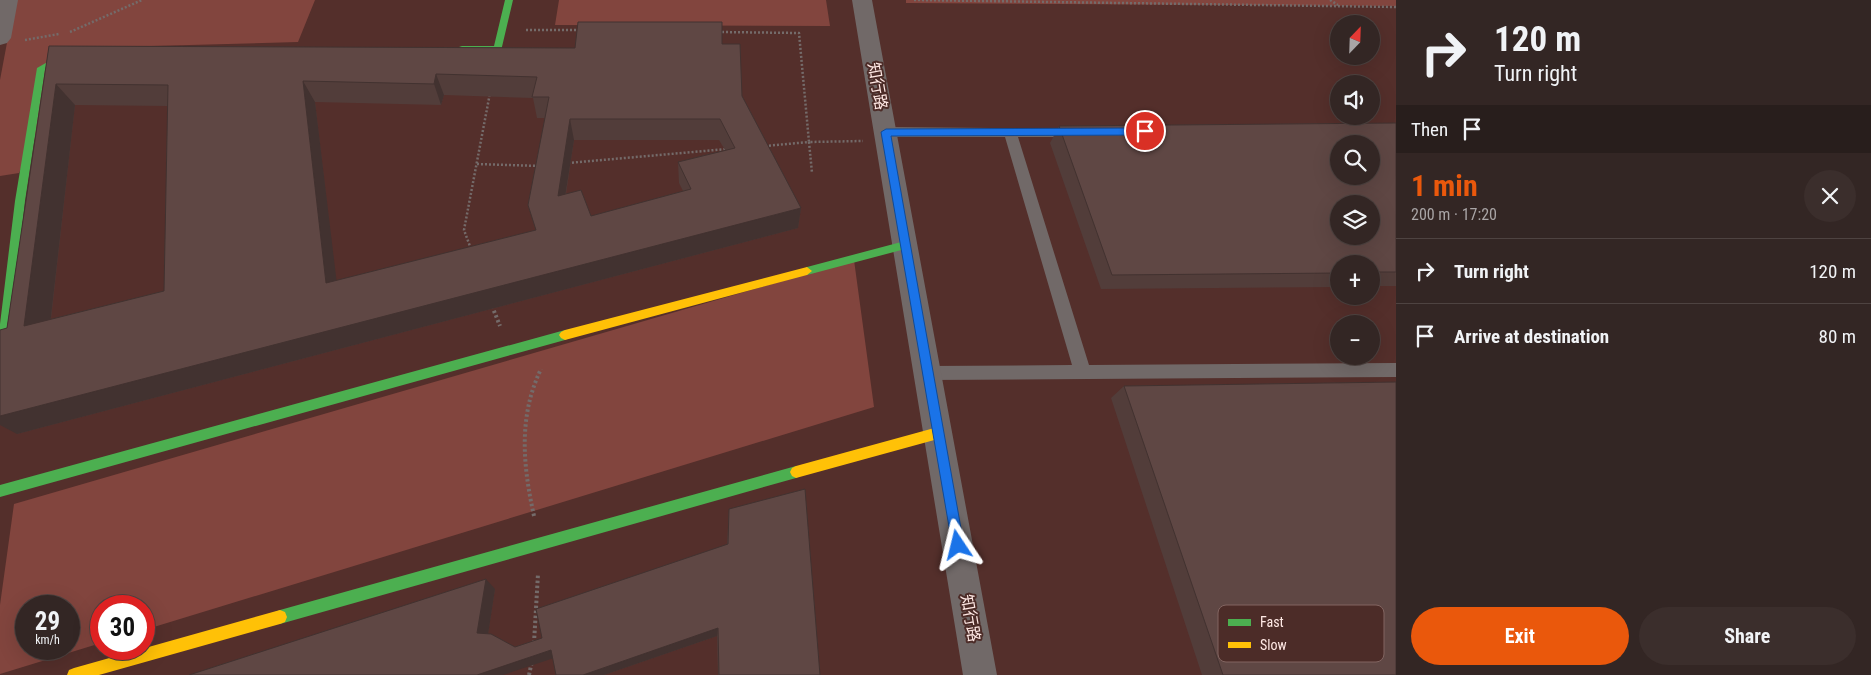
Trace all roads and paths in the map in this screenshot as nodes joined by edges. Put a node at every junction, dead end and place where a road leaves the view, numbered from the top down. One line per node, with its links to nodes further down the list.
1 (8, 0): 15 (street)
2 (142, 0): 15 (path)
3 (509, 0): 12 (street)
4 (862, 0): 21 (street, 知行路)
5 (914, 0): 8 (path)
6 (1222, 0): 9 (path)
7 (1330, 0): 10 (path)
8 (1116, 1): 9 (path)
9 (1224, 4): 10 (path)
10 (1338, 6): 11 (path)
11 (1396, 7)
12 (503, 30): 13 (path); 17 (street)
13 (582, 30)
14 (710, 32): 22 (path)
15 (9, 40)
16 (450, 49): 17 (street)
17 (498, 49): 25 (path)
18 (98, 53): 35 (street)
19 (1010, 132): 20 (lane); 21 (lane); 36 (lane)
20 (1090, 132)
21 (886, 136): 22 (path); 29 (street, 知行路)
22 (808, 142): 23 (path); 28 (path)
23 (760, 146)
24 (730, 149): 26 (path)
25 (477, 164): 27 (path); 30 (path)
26 (564, 164)
27 (545, 165)
28 (812, 173)
29 (905, 244): 32 (street); 37 (street, 知行路)
30 (475, 258)
31 (492, 304): 33 (path)
32 (561, 336): 33 (street); 40 (path)
33 (509, 350): 39 (street)
34 (1396, 370): 36 (lane)
35 (0, 372)
36 (1082, 372): 37 (lane)
37 (928, 373): 38 (street, 知行路)
38 (938, 433): 40 (street); 45 (street, 知行路)
39 (0, 491)
40 (540, 543): 41 (path); 43 (street)
41 (534, 650)
42 (533, 658): 44 (path)
43 (74, 675)
44 (530, 675)
45 (980, 675)

